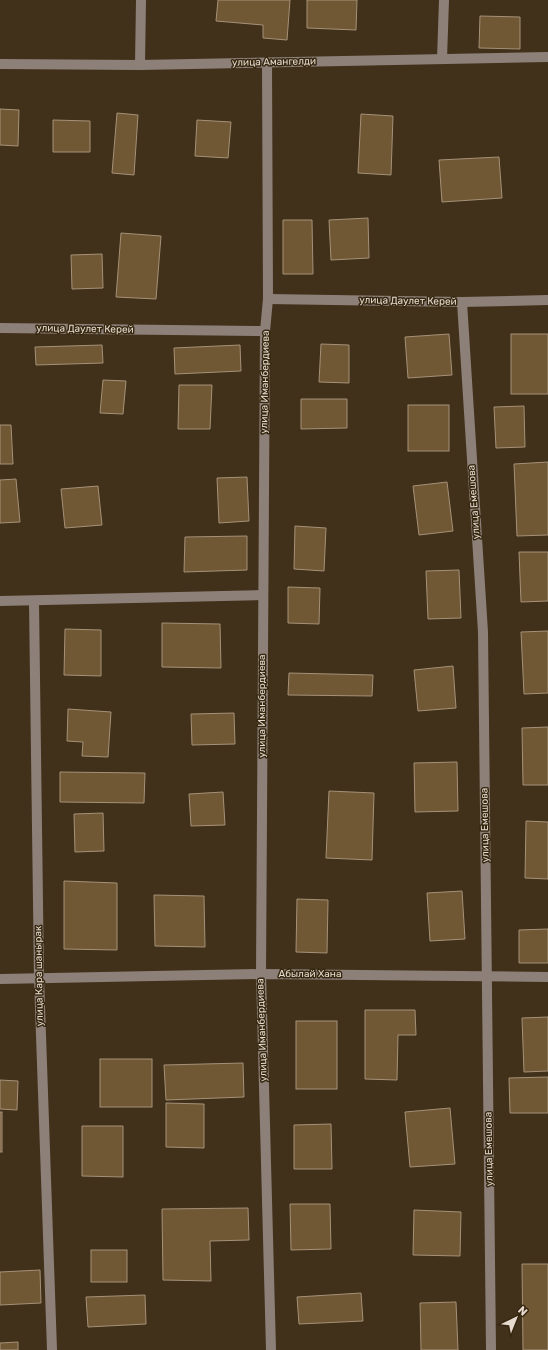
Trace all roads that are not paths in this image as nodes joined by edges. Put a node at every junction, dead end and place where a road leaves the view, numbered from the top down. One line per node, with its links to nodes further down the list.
1 (141, 0): 7 (street)
2 (444, 0): 4 (street)
3 (548, 58): 4 (street, улица Амангелди)
4 (442, 59): 5 (street, улица Амангелди)
5 (267, 62): 7 (street, улица Амангелди); 8 (street, улица Иманбердиева)
6 (0, 64): 7 (street, улица Амангелди)
7 (140, 64)
8 (268, 300): 10 (street, улица Даулет Керей); 12 (street, улица Иманбердиева)
9 (548, 300): 10 (street, улица Даулет Керей)
10 (462, 302): 17 (street, улица Емешова)
11 (0, 328): 12 (street, улица Даулет Керей)
12 (265, 331): 13 (street, улица Иманбердиева)
13 (262, 596): 15 (street); 16 (street, улица Иманбердиева)
14 (0, 601): 15 (street)
15 (34, 602): 19 (street, улица Кара шанырак)
16 (261, 974): 17 (street, Абылай Хана); 19 (street, Абылай Хана); 22 (street, улица Иманбердиева)
17 (488, 975): 18 (street, Абылай Хана); 23 (street, улица Емешова)
18 (548, 977)
19 (39, 978): 20 (street, Абылай Хана); 21 (street, улица Кара шанырак)
20 (0, 979)
21 (52, 1350)
22 (271, 1350)
23 (491, 1350)

